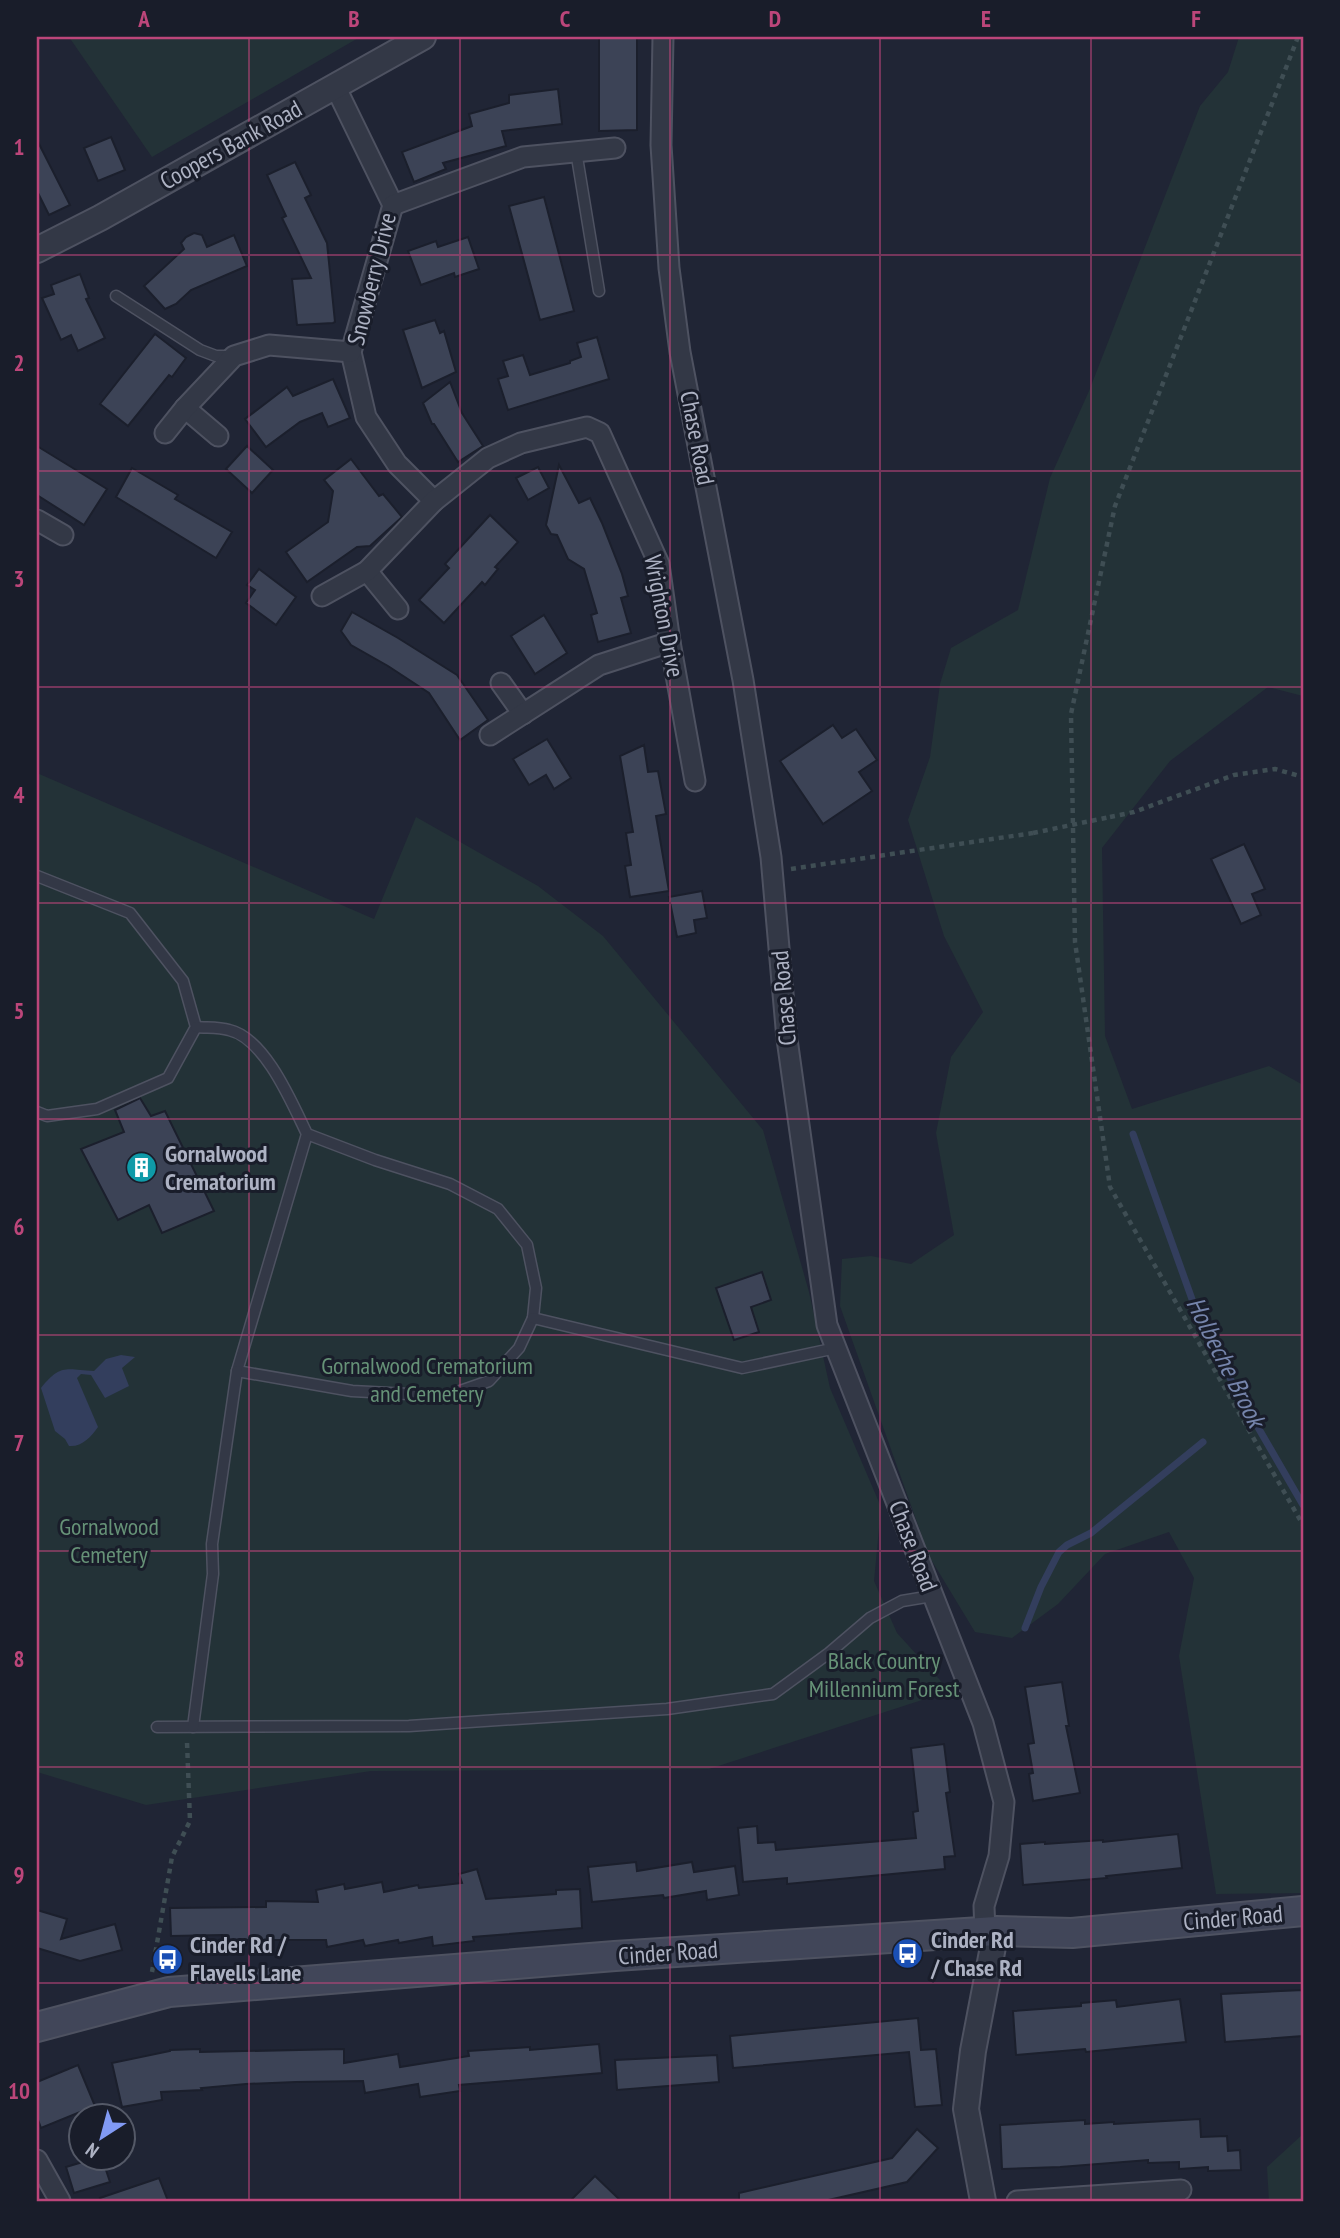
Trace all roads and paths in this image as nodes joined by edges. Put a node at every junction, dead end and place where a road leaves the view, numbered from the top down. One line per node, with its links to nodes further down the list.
1 (422, 37): 4 (street, Coopers Bank Road)
2 (663, 37): 29 (street, Chase Road)
3 (1298, 37): 36 (path)
4 (335, 86): 7 (street, Snowberry Drive); 8 (street, Coopers Bank Road)
5 (615, 148): 6 (street)
6 (576, 151): 7 (street); 9 (lane)
7 (393, 205): 11 (street, Snowberry Drive)
8 (37, 250)
9 (598, 291)
10 (116, 296): 12 (lane)
11 (351, 352): 12 (street); 16 (street, Snowberry Drive)
12 (234, 356): 13 (street)
13 (185, 408): 14 (street); 15 (street)
14 (165, 433)
15 (218, 436)
16 (434, 501): 19 (street); 22 (street, Wrighton Drive)
17 (37, 520): 18 (street)
18 (62, 536)
19 (367, 571): 20 (street); 21 (street)
20 (322, 596)
21 (398, 609)
22 (670, 642): 24 (street); 27 (street, Wrighton Drive)
23 (501, 683): 24 (street)
24 (523, 714): 25 (street)
25 (490, 735)
26 (1303, 777): 29 (path, bridge)
27 (695, 781)
28 (37, 876): 30 (lane)
29 (773, 880): 34 (street, Chase Road)
30 (196, 1027): 31 (lane); 32 (lane)
31 (37, 1112)
32 (307, 1134): 33 (lane); 35 (lane)
33 (533, 1318): 34 (lane); 35 (lane)
34 (836, 1348): 37 (street, Chase Road)
35 (237, 1371): 39 (lane)
36 (1303, 1525)
37 (932, 1596): 39 (lane); 41 (street, Chase Road)
38 (156, 1727): 39 (lane)
39 (190, 1727): 42 (path)
40 (1303, 1912): 41 (main road, Cinder Road)
41 (990, 1932): 42 (main road, Cinder Road); 47 (street)
42 (146, 1998): 43 (main road, Cinder Road)
43 (37, 2028)
44 (37, 2160): 46 (street)
45 (1181, 2190): 48 (street)
46 (60, 2201)
47 (983, 2201)
48 (1017, 2201)

